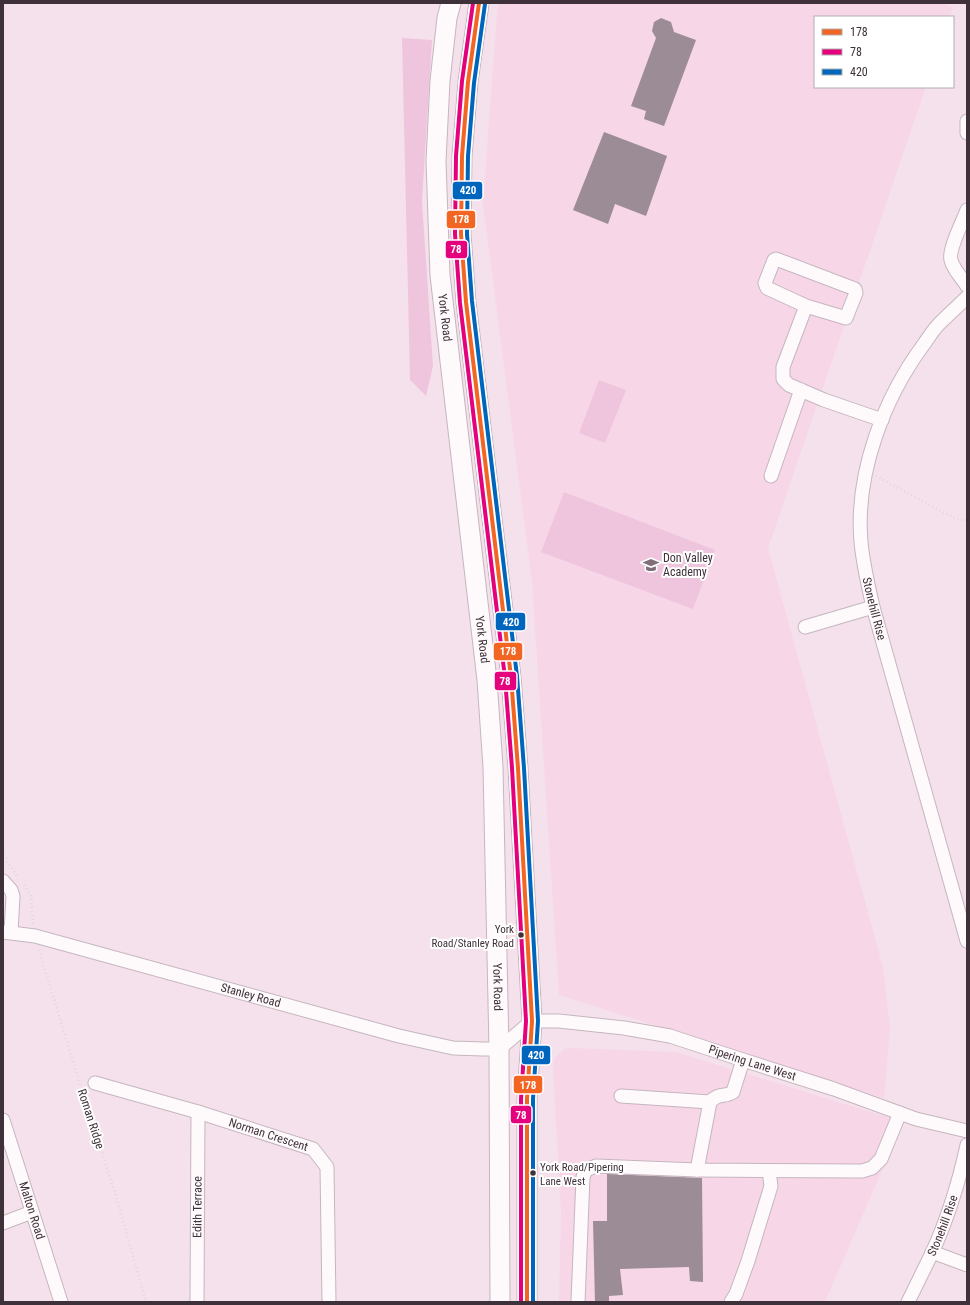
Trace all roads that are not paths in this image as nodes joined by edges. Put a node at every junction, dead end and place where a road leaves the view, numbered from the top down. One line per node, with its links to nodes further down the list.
1 (451, 3): 19 (highway, York Road)
2 (479, 3): 18 (highway, York Road)
3 (967, 121): 4 (street)
4 (967, 133)
5 (967, 210): 6 (street)
6 (967, 286)
7 (967, 297): 10 (street, Stonehill Rise)
8 (806, 306): 8 (street); 9 (street)
9 (801, 390): 10 (street); 11 (street)
10 (882, 420): 12 (street, Stonehill Rise)
11 (771, 476)
12 (873, 607): 13 (street); 15 (street, Stonehill Rise)
13 (805, 627)
14 (3, 881): 16 (street)
15 (962, 900): 17 (street, Stonehill Rise)
16 (7, 932): 19 (street, Stanley Road)
17 (967, 941)
18 (532, 1021): 19 (street); 20 (street, Pipering Lane West); 39 (highway, York Road)
19 (499, 1049): 38 (highway, York Road)
20 (743, 1060): 23 (street); 25 (street, Pipering Lane West)
21 (95, 1083): 24 (street, Norman Crescent)
22 (621, 1096): 23 (street)
23 (710, 1102): 29 (street)
24 (198, 1112): 36 (street, Edith Terrace); 37 (street, Norman Crescent)
25 (900, 1113): 27 (street, Pipering Lane West); 30 (street)
26 (3, 1120): 31 (street, Malton Road)
27 (967, 1131)
28 (967, 1145): 33 (street, Stonehill Rise)
29 (697, 1170): 30 (street); 40 (street)
30 (769, 1171): 41 (street)
31 (32, 1212): 32 (street); 35 (street, Malton Road)
32 (3, 1223)
33 (932, 1252): 34 (street); 42 (street, Stonehill Rise)
34 (967, 1265)
35 (61, 1302)
36 (197, 1302)
37 (329, 1302)
38 (500, 1302)
39 (527, 1302)
40 (578, 1302)
41 (731, 1302)
42 (908, 1302)

